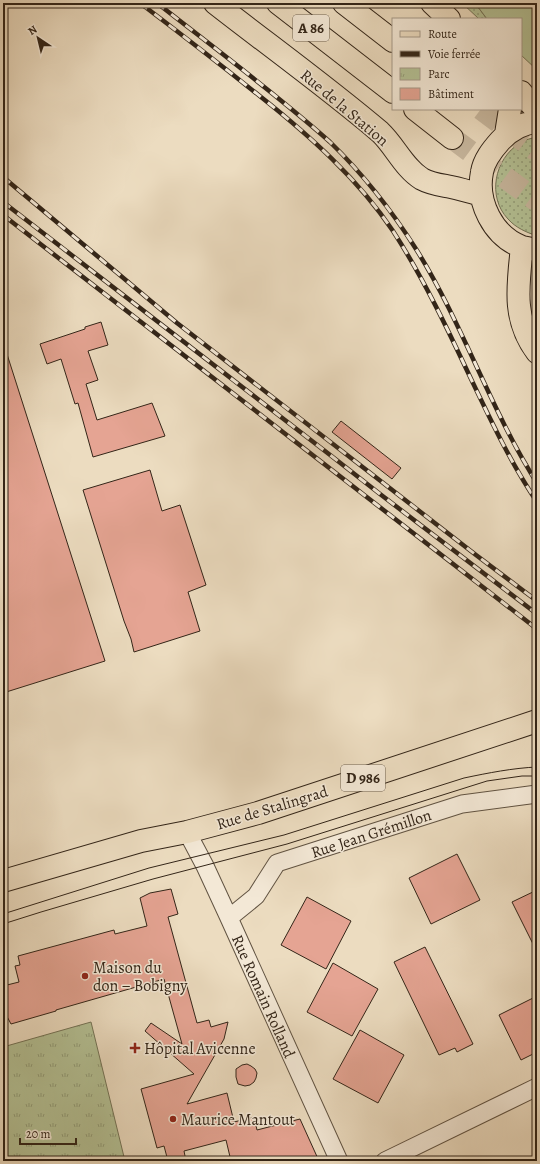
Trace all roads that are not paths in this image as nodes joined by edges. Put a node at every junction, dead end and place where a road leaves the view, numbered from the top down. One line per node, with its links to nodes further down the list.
1 (215, 3): 15 (main road, Rue de la Station)
2 (278, 3): 7 (main road, A 86)
3 (344, 3): 6 (main road, A 86)
4 (432, 3): 5 (main road)
5 (448, 18)
6 (392, 40)
7 (392, 91)
8 (522, 93): 11 (main road)
9 (416, 110): 14 (main road)
10 (510, 110): 13 (main road)
11 (537, 111)
12 (537, 122): 13 (main road)
13 (506, 134): 15 (main road)
14 (452, 138)
15 (481, 195): 16 (main road)
16 (530, 248): 17 (main road)
17 (537, 352)
18 (537, 721): 20 (main road, Rue de Stalingrad / D 986)
19 (537, 794): 22 (street, Rue Jean Grémillon)
20 (187, 832): 21 (main road, Rue de Stalingrad / D 986); 22 (street, Rue Romain Rolland)
21 (3, 881)
22 (229, 918): 24 (street, Rue Romain Rolland)
23 (537, 1087): 25 (street)
24 (339, 1161)
25 (385, 1161)

